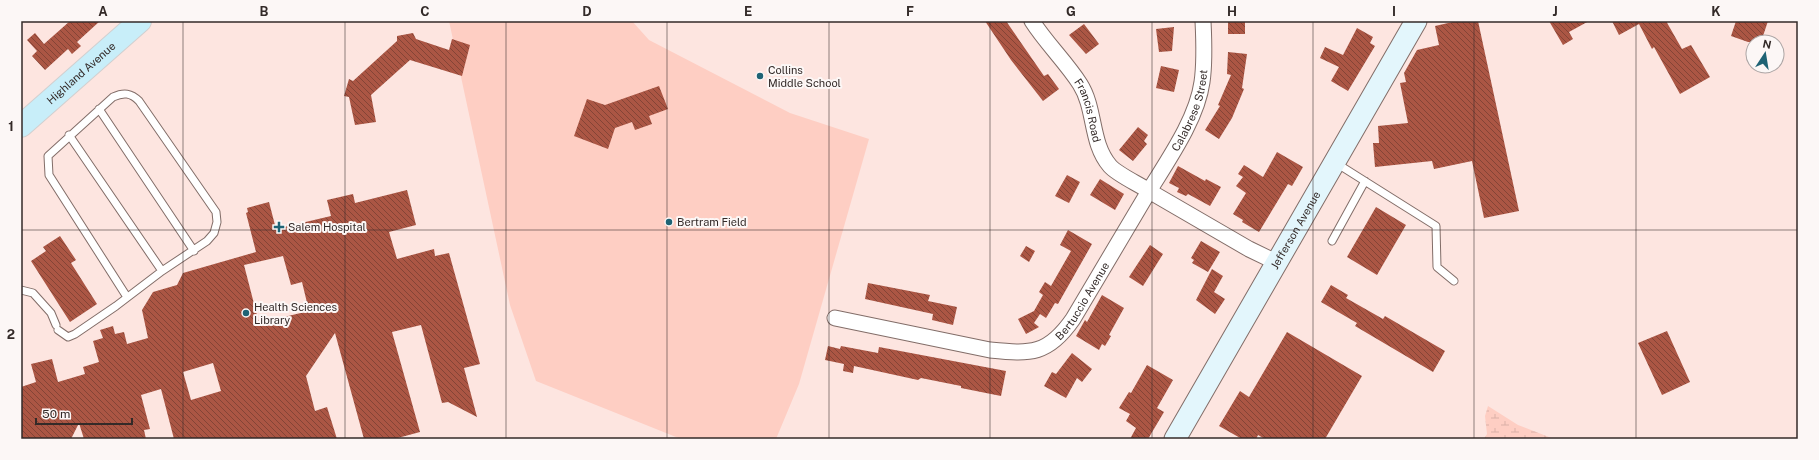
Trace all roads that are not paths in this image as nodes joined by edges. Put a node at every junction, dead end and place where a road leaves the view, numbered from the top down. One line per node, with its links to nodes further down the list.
1 (140, 21): 6 (main road, Highland Avenue)
2 (1032, 21): 10 (street, Francis Road)
3 (1203, 21): 10 (street, Calabrese Street)
4 (1416, 21): 8 (main road, Jefferson Avenue)
5 (99, 109): 7 (lane); 12 (lane); 12 (lane)
6 (21, 126)
7 (69, 135): 14 (lane); 17 (lane)
8 (1334, 162): 9 (lane); 13 (main road, Jefferson Avenue)
9 (1365, 181): 11 (lane); 15 (lane)
10 (1149, 191): 13 (street); 18 (street, Bertuccio Avenue)
11 (1332, 241)
12 (194, 251): 14 (lane)
13 (1276, 262): 19 (main road, Jefferson Avenue)
14 (162, 271): 17 (lane)
15 (1454, 281)
16 (21, 290): 17 (lane)
17 (127, 297)
18 (835, 318)
19 (1175, 439)

